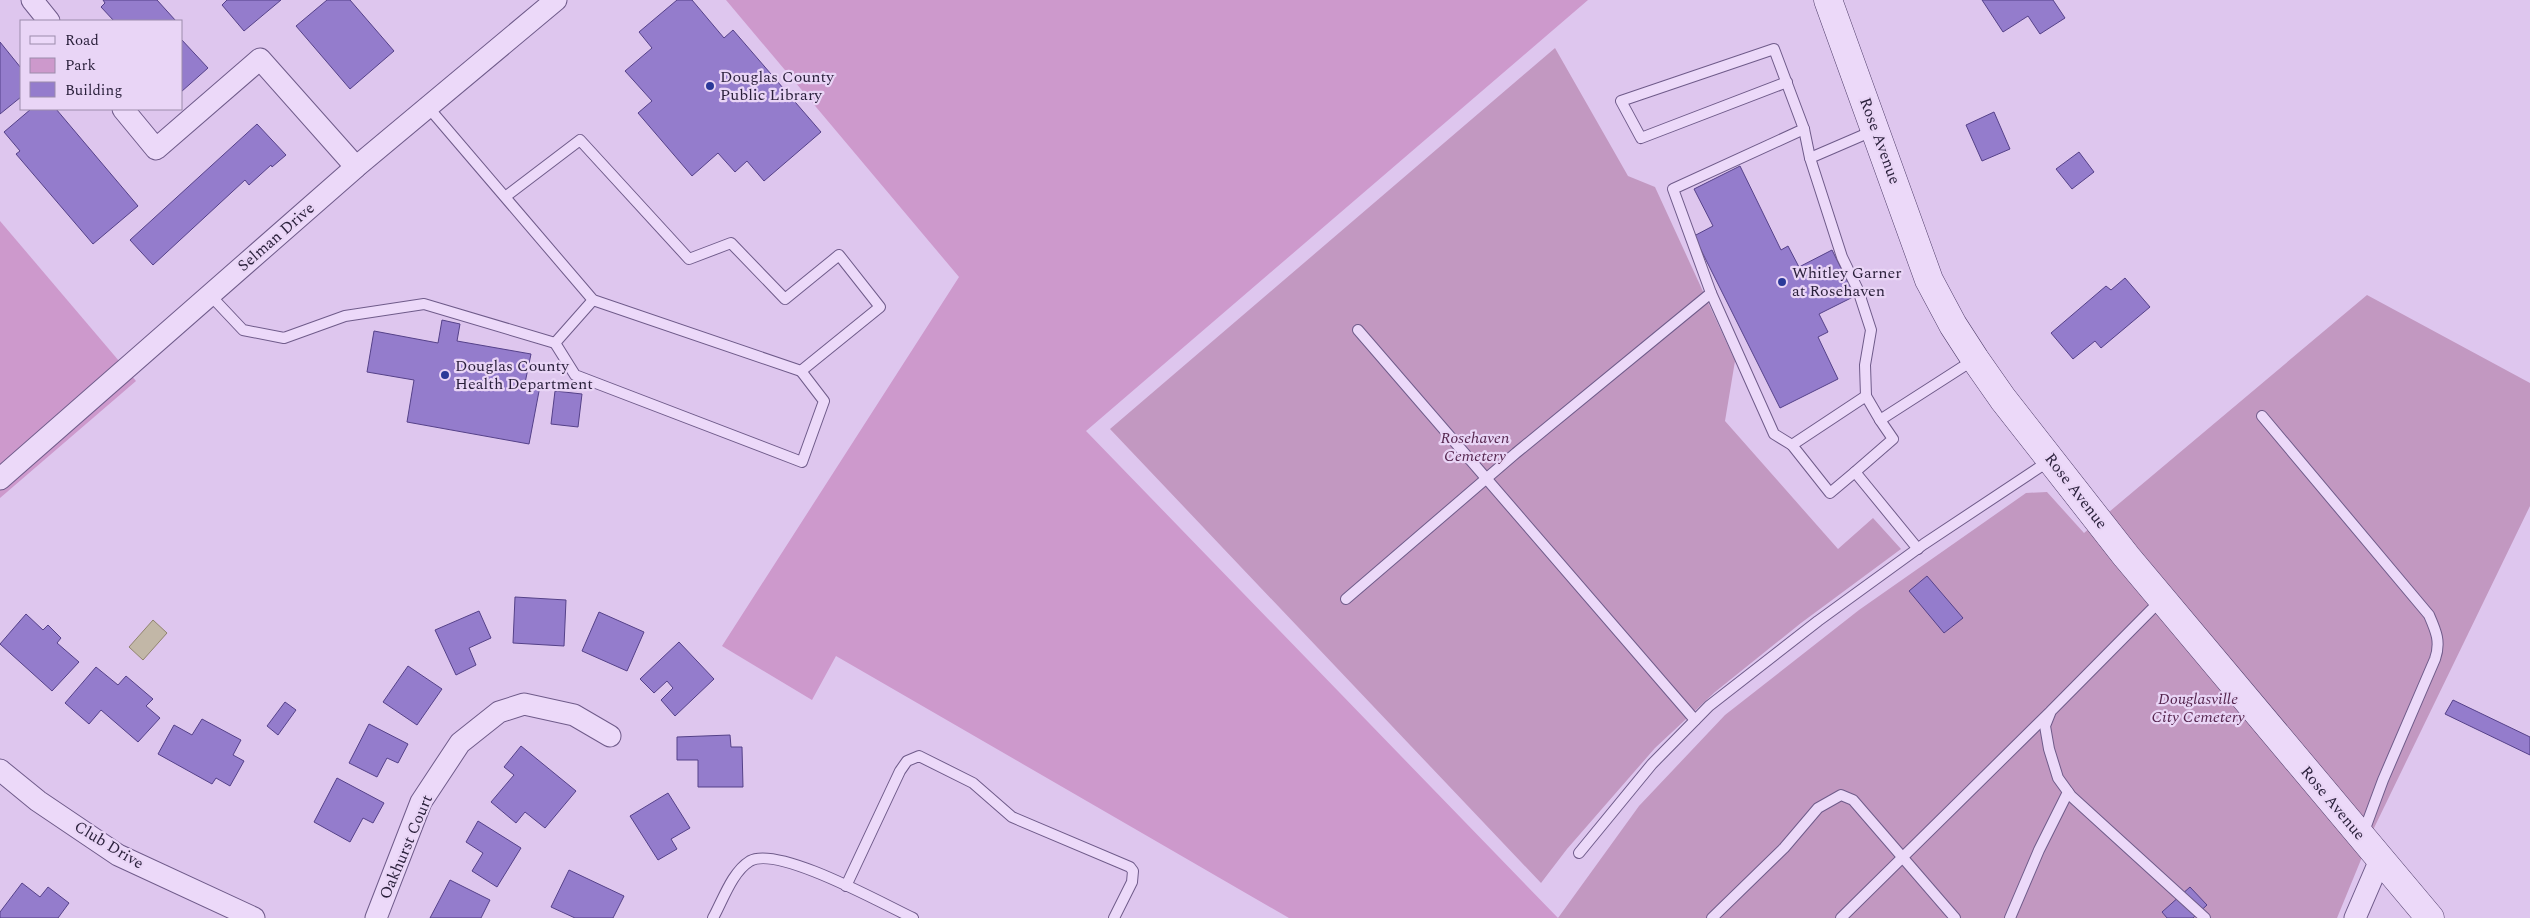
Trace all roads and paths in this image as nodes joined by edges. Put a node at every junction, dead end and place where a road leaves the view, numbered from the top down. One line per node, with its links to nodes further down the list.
1 (32, 0): 4 (street)
2 (556, 0): 6 (street, Selman Drive)
3 (1828, 0): 9 (street, Rose Avenue)
4 (48, 20)
5 (1787, 82): 5 (lane); 8 (lane)
6 (428, 107): 11 (street, Selman Drive); 12 (lane)
7 (124, 110): 11 (street)
8 (1804, 129): 10 (lane); 13 (lane)
9 (1876, 130): 10 (lane); 18 (street, Rose Avenue)
10 (1810, 158): 20 (lane)
11 (356, 167): 14 (street, Selman Drive)
12 (505, 197): 15 (lane); 19 (lane)
13 (1712, 293): 23 (lane); 27 (lane)
14 (210, 295): 17 (lane); 26 (street, Selman Drive)
15 (593, 300): 17 (lane); 19 (lane)
16 (1358, 330): 27 (lane)
17 (555, 343): 19 (lane)
18 (1976, 359): 22 (lane); 24 (street, Rose Avenue)
19 (801, 371)
20 (1866, 396): 22 (lane); 23 (lane)
21 (2262, 416): 36 (lane)
22 (1880, 420): 25 (lane)
23 (1792, 445): 25 (lane)
24 (2052, 459): 28 (lane); 30 (street, Rose Avenue)
25 (1855, 472): 28 (lane)
26 (0, 479)
27 (1486, 479): 29 (lane); 32 (lane)
28 (1918, 549): 32 (lane)
29 (1346, 599)
30 (2162, 599): 31 (lane); 36 (street, Rose Avenue)
31 (2051, 711): 35 (lane); 38 (lane)
32 (1696, 720): 37 (lane)
33 (610, 736): 42 (street, Oakhurst Court)
34 (0, 770): 41 (street, Club Drive)
35 (2068, 792): 49 (lane); 50 (lane)
36 (2361, 838): 39 (street, Rose Avenue)
37 (1579, 854)
38 (1904, 856): 46 (lane); 47 (lane); 48 (lane)
39 (2380, 860): 51 (street); 52 (street, Rose Avenue)
40 (846, 886): 43 (lane); 44 (lane); 45 (lane)
41 (254, 918)
42 (376, 918)
43 (714, 918)
44 (913, 918)
45 (1114, 918)
46 (1712, 918)
47 (1841, 918)
48 (1955, 918)
49 (2010, 918)
50 (2205, 918)
51 (2355, 918)
52 (2430, 918)

